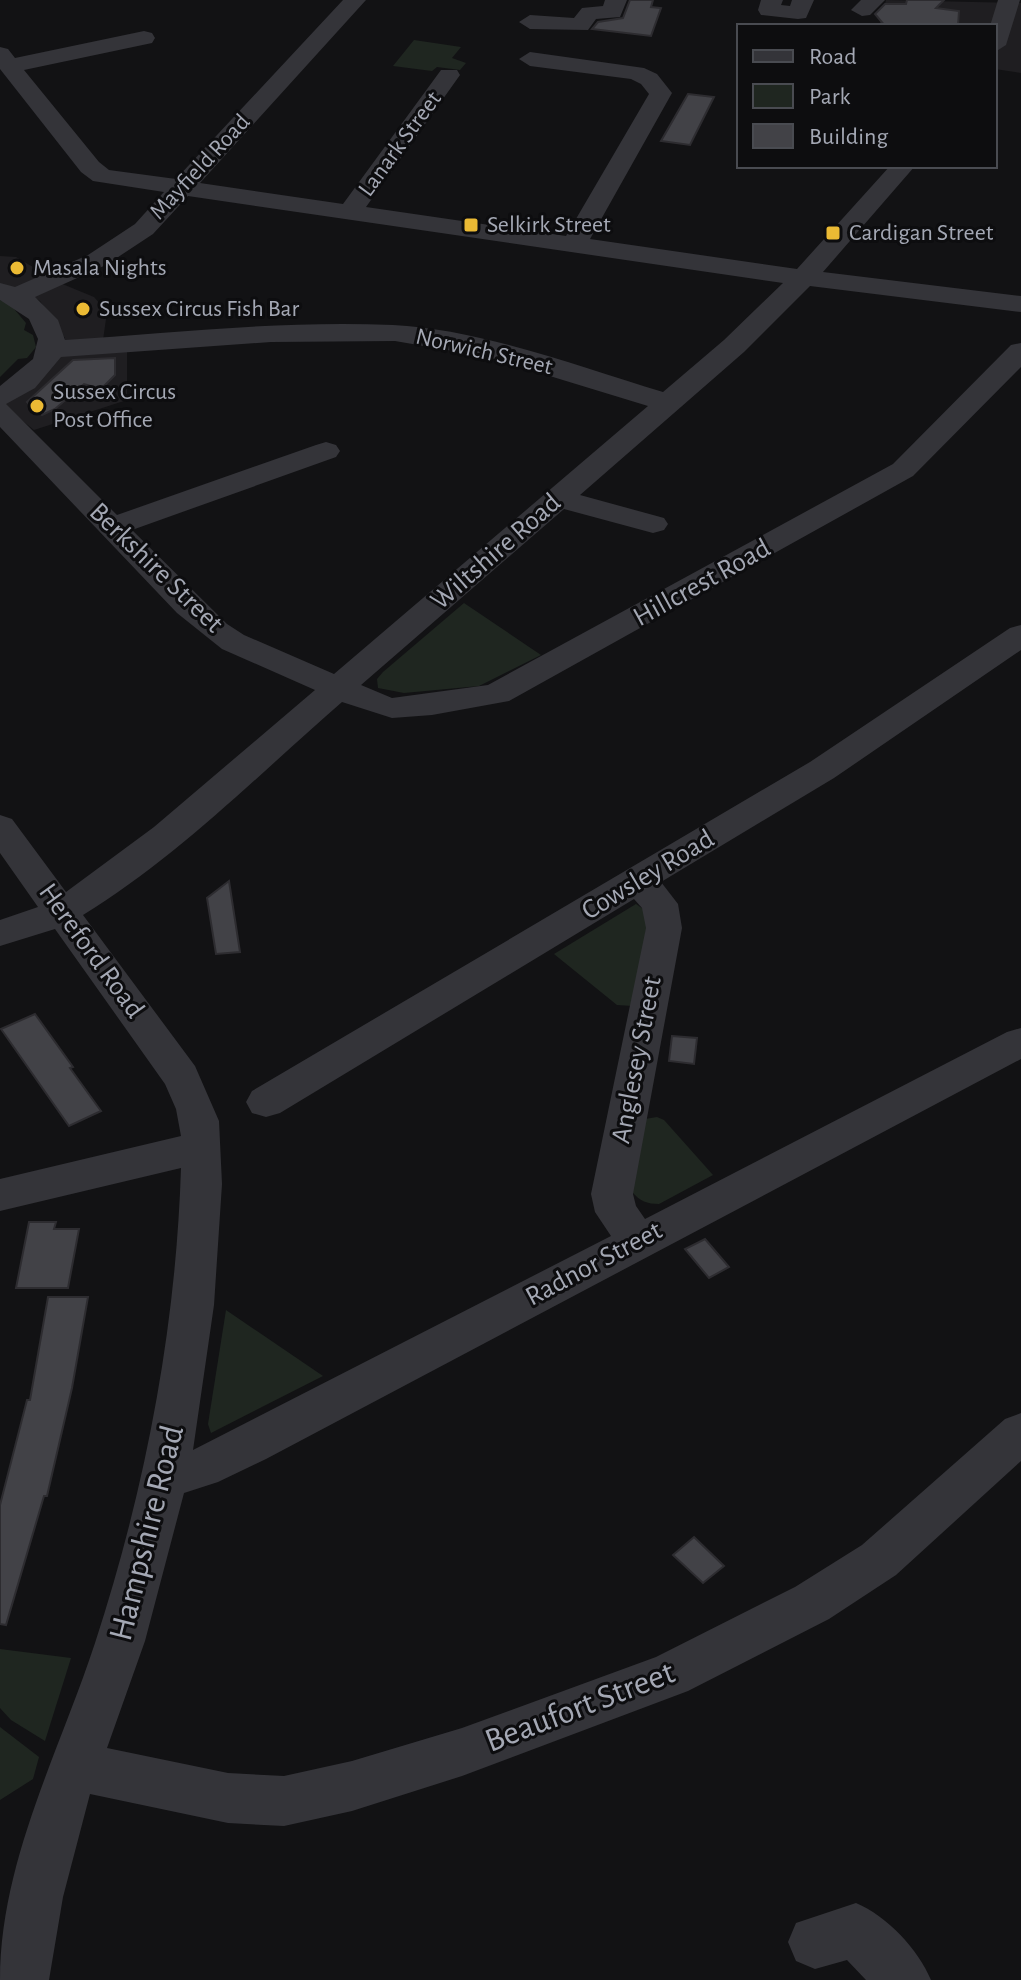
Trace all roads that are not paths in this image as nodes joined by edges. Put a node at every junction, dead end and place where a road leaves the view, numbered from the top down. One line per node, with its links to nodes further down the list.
1 (355, 0): 13 (street, Mayfield Road)
2 (616, 0): 6 (street)
3 (772, 0): 4 (street)
4 (803, 0)
5 (1009, 0): 8 (street)
6 (530, 22)
7 (144, 38): 10 (street)
8 (997, 38)
9 (530, 59): 15 (street)
10 (5, 60): 13 (street)
11 (449, 75): 14 (street, Lanark Street)
12 (901, 168): 16 (street, Wiltshire Road)
13 (180, 188): 14 (street); 17 (street, Mayfield Road)
14 (350, 212): 15 (street)
15 (575, 243): 16 (street)
16 (804, 277): 18 (street); 22 (street, Wiltshire Road)
17 (8, 294): 19 (street)
18 (1021, 304)
19 (54, 349): 21 (street); 22 (street, Norwich Street)
20 (1021, 351): 29 (street, Hillcrest Road)
21 (0, 397)
22 (669, 403): 25 (street, Wiltshire Road)
23 (0, 411): 27 (street, Berkshire Street)
24 (326, 451): 27 (street)
25 (559, 498): 26 (street); 29 (street, Wiltshire Road)
26 (653, 524)
27 (112, 527): 29 (street, Berkshire Street)
28 (1021, 635): 31 (street, Cowsley Road)
29 (337, 688): 32 (street, Wiltshire Road)
30 (0, 827): 32 (street, Hereford Road)
31 (639, 881): 36 (street, Cowsley Road); 39 (street, Anglesey Street)
32 (64, 911): 33 (street, Wiltshire Road); 35 (street, Hereford Road)
33 (0, 933)
34 (1021, 1042): 39 (street, Radnor Street)
35 (181, 1076): 37 (street, Hampshire Road)
36 (266, 1102)
37 (200, 1147): 38 (street); 41 (street, Hampshire Road)
38 (0, 1195)
39 (638, 1240): 41 (street, Radnor Street)
40 (1021, 1433): 42 (street, Beaufort Street)
41 (165, 1477): 42 (street, Hampshire Road)
42 (74, 1766): 44 (street, Hampshire Road)
43 (815, 1942): 45 (street)
44 (22, 1980)
45 (904, 1980)

